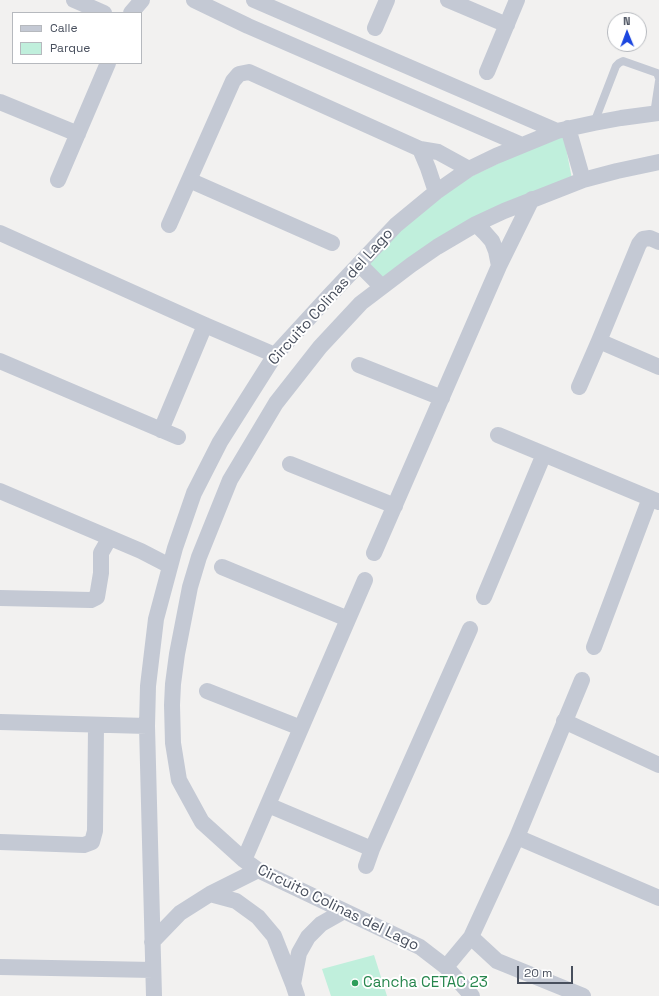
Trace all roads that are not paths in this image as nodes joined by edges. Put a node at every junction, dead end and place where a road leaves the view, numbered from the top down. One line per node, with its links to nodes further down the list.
1 (74, 0): 8 (street)
2 (142, 0): 9 (street)
3 (194, 0): 11 (street)
4 (387, 0): 12 (street)
5 (448, 0): 10 (street)
6 (517, 0): 10 (street)
7 (258, 1): 11 (street); 20 (street)
8 (102, 12)
9 (132, 12)
10 (507, 25): 14 (street)
11 (248, 26): 22 (street)
12 (375, 28)
13 (108, 64): 21 (street)
14 (487, 72)
15 (659, 78): 19 (lane)
16 (659, 81): 18 (lane)
17 (0, 102): 21 (street)
18 (657, 114): 19 (street, Circuito Colinas del Lago)
19 (594, 122): 20 (street, Circuito Colinas del Lago)
20 (563, 130): 22 (street, Circuito Colinas del Lago); 28 (street)
21 (78, 134): 26 (street)
22 (522, 145): 25 (street, Circuito Colinas del Lago)
23 (420, 149): 25 (street); 27 (street); 29 (street)
24 (659, 162): 28 (street, Circuito Colinas del Lago)
25 (468, 169): 29 (street, Circuito Colinas del Lago)
26 (58, 180)
27 (189, 180): 32 (street); 35 (street)
28 (583, 180): 30 (street, Circuito Colinas del Lago)
29 (436, 192): 36 (street, Circuito Colinas del Lago)
30 (532, 199): 31 (street, Circuito Colinas del Lago); 37 (street)
31 (476, 224): 37 (street); 38 (street, Circuito Colinas del Lago)
32 (169, 225)
33 (0, 233): 39 (street)
34 (659, 242): 40 (street)
35 (332, 243)
36 (359, 264): 38 (street); 41 (street, Circuito Colinas del Lago)
37 (499, 266): 46 (street)
38 (382, 287): 58 (street, Circuito Colinas del Lago)
39 (205, 325): 41 (street); 47 (street)
40 (599, 341): 44 (street); 45 (street)
41 (275, 355): 56 (street, Circuito Colinas del Lago)
42 (0, 361): 47 (street)
43 (359, 366): 46 (street)
44 (659, 367)
45 (579, 387)
46 (442, 398): 54 (street)
47 (161, 430): 49 (street)
48 (498, 435): 50 (street)
49 (178, 437)
50 (544, 454): 53 (street); 62 (street)
51 (290, 464): 54 (street)
52 (0, 491): 55 (street)
53 (655, 500): 66 (street)
54 (395, 506): 57 (street)
55 (109, 539): 59 (street); 63 (street)
56 (175, 548): 58 (street); 59 (street, Circuito Colinas del Lago)
57 (374, 553)
58 (199, 557): 79 (street, Circuito Colinas del Lago)
59 (170, 566): 72 (street, Circuito Colinas del Lago)
60 (222, 568): 64 (street)
61 (365, 580): 64 (street)
62 (484, 597)
63 (0, 598)
64 (348, 619): 73 (street)
65 (470, 629): 78 (street)
66 (594, 647)
67 (582, 680): 69 (street)
68 (207, 691): 73 (street)
69 (564, 721): 74 (street); 76 (street)
70 (0, 722): 71 (street)
71 (96, 725): 72 (street); 77 (street)
72 (147, 726): 86 (street, Circuito Colinas del Lago)
73 (301, 728): 75 (street)
74 (659, 764)
75 (268, 805): 78 (street); 79 (street)
76 (517, 837): 83 (street); 85 (street)
77 (0, 842)
78 (372, 848): 80 (street)
79 (244, 860): 81 (street, Circuito Colinas del Lago)
80 (366, 866)
81 (258, 870): 82 (street); 84 (street, Circuito Colinas del Lago)
82 (210, 894): 86 (street); 90 (street)
83 (659, 898)
84 (344, 911): 88 (street, Circuito Colinas del Lago); 90 (street)
85 (472, 937): 88 (street); 93 (street)
86 (152, 942): 89 (street, Circuito Colinas del Lago)
87 (0, 967): 89 (street)
88 (446, 968): 92 (street, Circuito Colinas del Lago)
89 (153, 970): 91 (street, Circuito Colinas del Lago)
90 (295, 990)
91 (154, 996)
92 (472, 996)
93 (583, 996)

